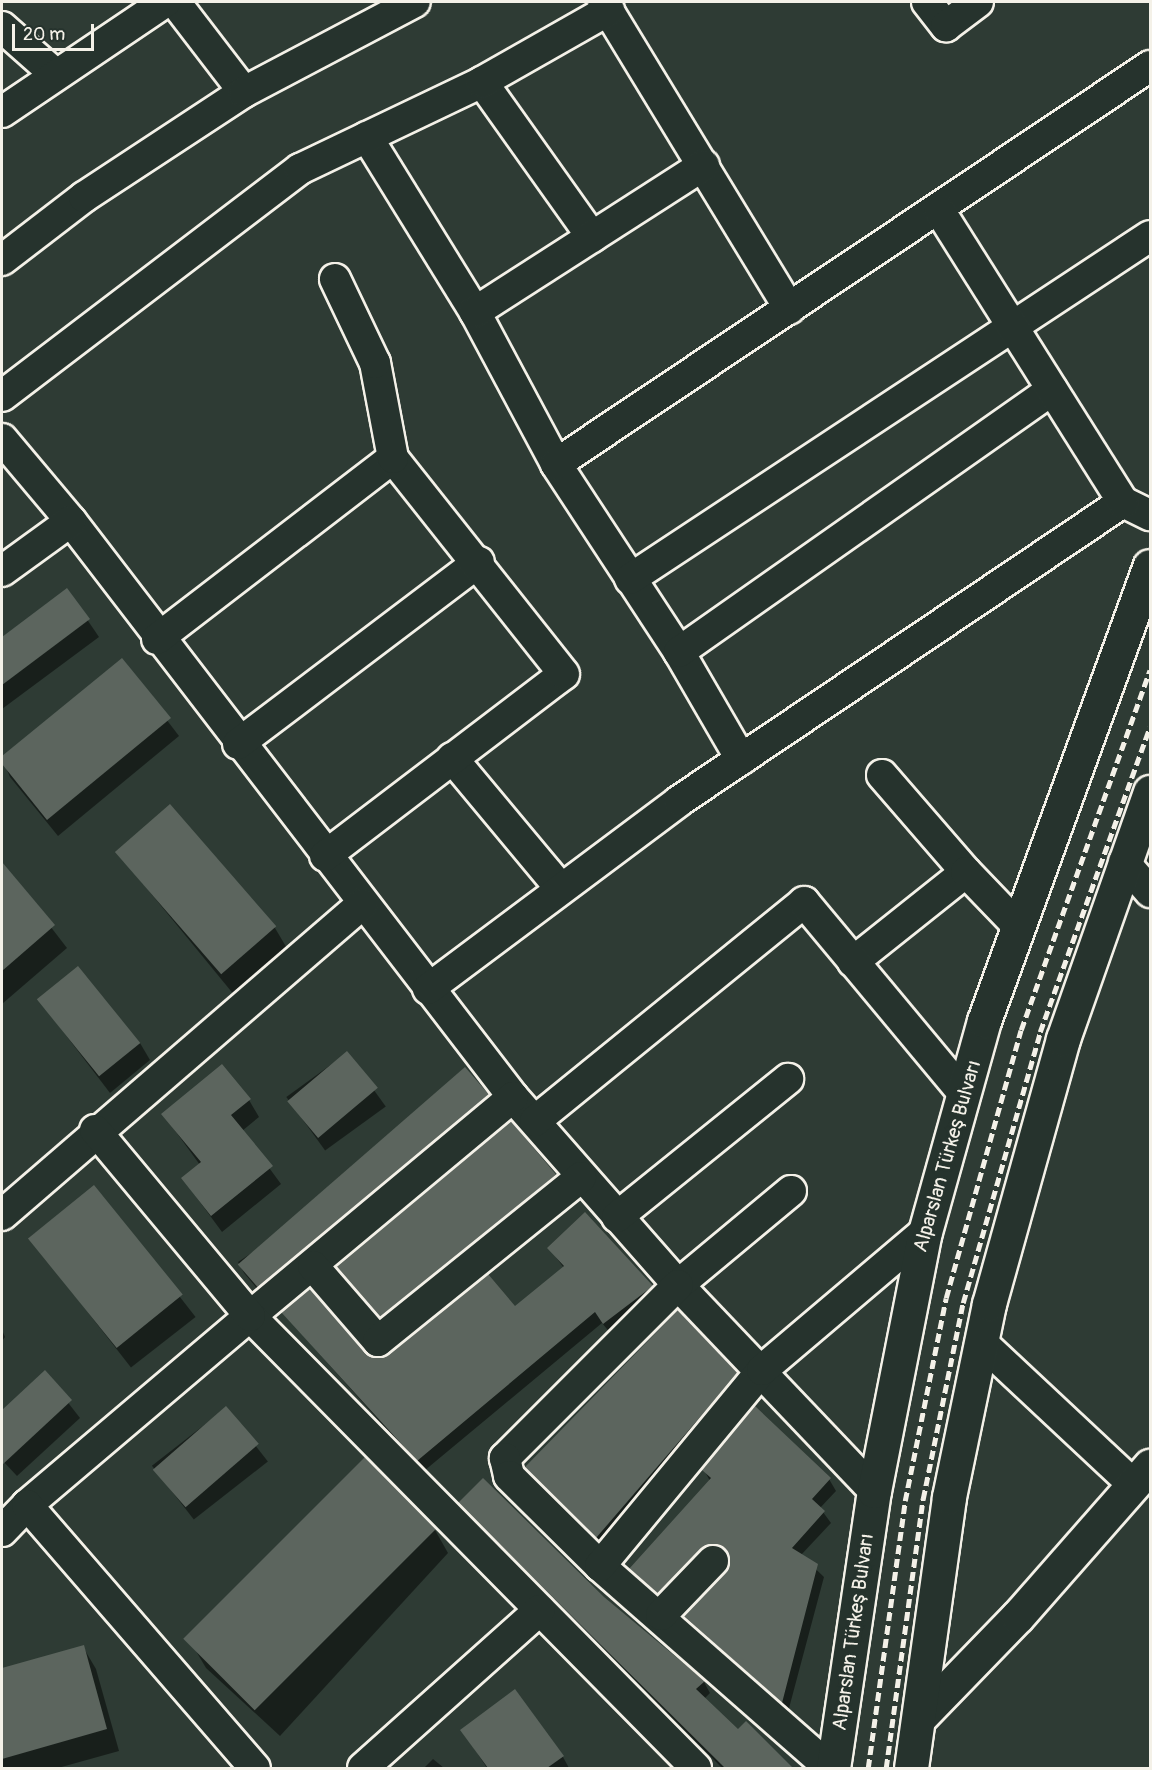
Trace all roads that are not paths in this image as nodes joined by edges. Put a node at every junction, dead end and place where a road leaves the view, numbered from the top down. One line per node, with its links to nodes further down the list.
1 (165, 2): 9 (street)
2 (176, 2): 11 (street)
3 (415, 2): 11 (street)
4 (927, 2): 5 (street)
5 (978, 2)
6 (606, 6): 10 (street); 14 (street)
7 (2, 27): 9 (street)
8 (1150, 66): 15 (street)
9 (54, 73): 12 (street)
10 (482, 82): 13 (street); 17 (street)
11 (244, 92): 18 (street)
12 (2, 112)
13 (367, 137): 21 (street); 24 (street)
14 (704, 165): 17 (street); 20 (street)
15 (939, 210): 20 (street); 22 (street)
16 (1150, 236): 22 (street)
17 (592, 237): 21 (street)
18 (2, 260)
19 (335, 279): 26 (street)
20 (790, 309): 27 (street)
21 (475, 312): 27 (street)
22 (1010, 324): 23 (street); 34 (street)
23 (1052, 390): 28 (street); 36 (street)
24 (2, 396)
25 (2, 439): 30 (street)
26 (393, 458): 31 (street); 35 (street)
27 (556, 464): 34 (street)
28 (1123, 502): 29 (street); 39 (street)
29 (1150, 515)
30 (71, 521): 33 (street); 35 (street)
31 (479, 562): 37 (street); 38 (street)
32 (1150, 566): 48 (main road, Alparslan Türkeş Bulvarı)
33 (2, 572)
34 (630, 579): 36 (street)
35 (157, 639): 37 (street)
36 (679, 652): 39 (street)
37 (238, 744): 42 (street)
38 (452, 758): 42 (street); 45 (street)
39 (741, 759): 45 (street)
40 (882, 775): 44 (street)
41 (1150, 792): 43 (main road)
42 (325, 856): 47 (street)
43 (1124, 862): 46 (street); 64 (main road)
44 (966, 872): 48 (street); 49 (street)
45 (561, 889): 50 (street)
46 (1150, 892)
47 (362, 904): 50 (street); 55 (street)
48 (1018, 926): 52 (main road, Alparslan Türkeş Bulvarı)
49 (853, 962): 52 (street); 54 (street)
50 (428, 989): 53 (street)
51 (788, 1079): 59 (street)
52 (964, 1094): 60 (main road, Alparslan Türkeş Bulvarı)
53 (513, 1097): 54 (street); 61 (street)
54 (535, 1121): 56 (street)
55 (94, 1130): 58 (street); 63 (street)
56 (581, 1178): 59 (street); 61 (street)
57 (791, 1191): 62 (street)
58 (4, 1206)
59 (617, 1217): 62 (street)
60 (925, 1232): 65 (street); 67 (main road, Alparslan Türkeş Bulvarı)
61 (313, 1266): 63 (street)
62 (678, 1285): 65 (street); 71 (street)
63 (250, 1316): 68 (street); 72 (street)
64 (981, 1342): 66 (street); 74 (main road)
65 (762, 1370): 67 (street); 71 (street)
66 (1142, 1475): 74 (main road)
67 (874, 1491): 78 (main road, Alparslan Türkeş Bulvarı)
68 (27, 1506): 69 (street); 76 (street)
69 (2, 1531)
70 (713, 1561): 73 (street)
71 (600, 1566): 73 (street)
72 (540, 1610): 75 (street); 77 (street)
73 (661, 1615): 78 (street)
74 (919, 1718): 79 (main road)
75 (368, 1767)
76 (254, 1768)
77 (696, 1768)
78 (832, 1768)
79 (913, 1768)

